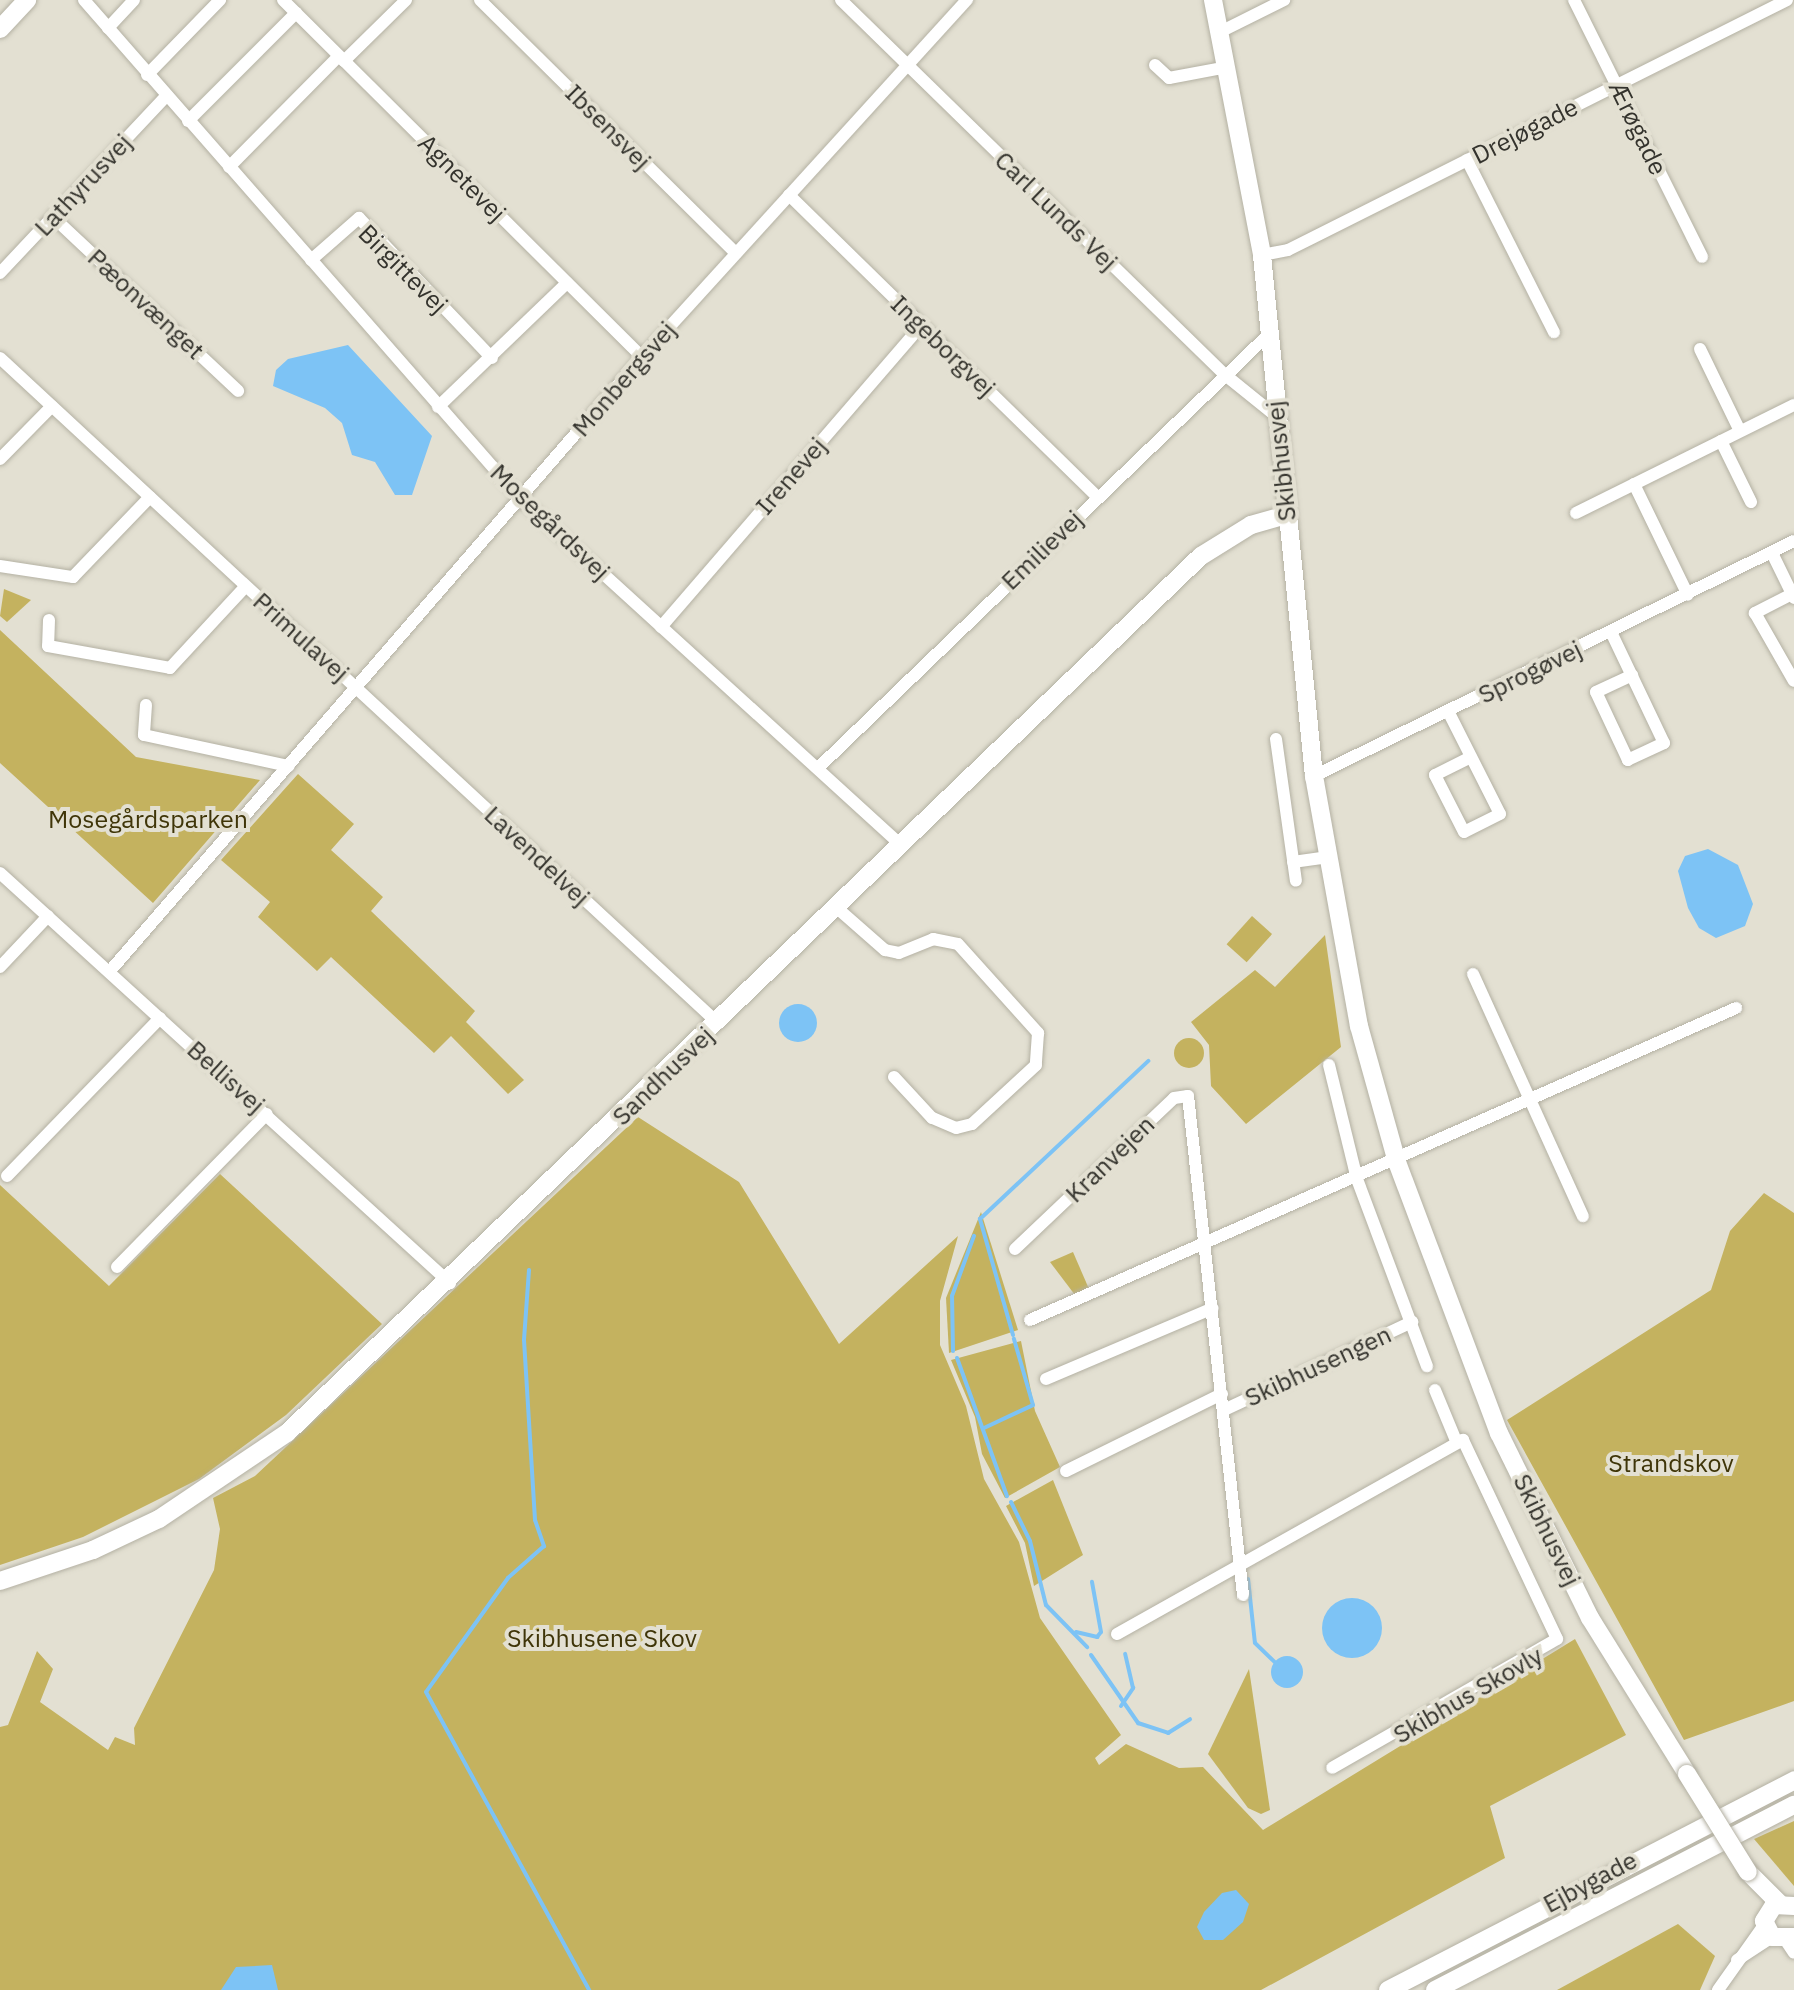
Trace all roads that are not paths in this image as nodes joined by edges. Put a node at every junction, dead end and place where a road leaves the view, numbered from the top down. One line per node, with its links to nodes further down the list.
1 (26, 0): 15 (street)
2 (84, 0): 16 (street, Mosegårdsvej)
3 (134, 0): 16 (street)
4 (220, 0): 22 (street)
5 (282, 0): 14 (street, Agnetevej)
6 (406, 0): 18 (street)
7 (480, 0): 30 (street, Ibsensvej)
8 (841, 0): 19 (street, Carl Lunds Vej)
9 (967, 0): 19 (street, Monbergsvej)
10 (1213, 0): 17 (street, Skibhusvej)
11 (1284, 0): 17 (street)
12 (1574, 0): 23 (street, Ærøgade)
13 (1787, 0): 23 (street, Drejøgade)
14 (296, 13): 18 (street, Agnetevej); 25 (street)
15 (0, 28)
16 (108, 28): 22 (street, Mosegårdsvej)
17 (1220, 32): 21 (street, Skibhusvej)
18 (342, 58): 27 (street); 35 (street, Agnetevej)
19 (907, 65): 28 (street, Monbergsvej); 43 (street, Carl Lunds Vej)
20 (1155, 66): 21 (street)
21 (1226, 67): 31 (street, Skibhusvej)
22 (146, 75): 24 (street, Mosegårdsvej)
23 (1616, 85): 26 (street, Drejøgade); 32 (street, Ærøgade)
24 (166, 96): 25 (street, Mosegårdsvej); 29 (street, Lathyrusvej)
25 (188, 121): 27 (street, Mosegårdsvej)
26 (1467, 160): 31 (street, Drejøgade); 37 (street)
27 (229, 168): 33 (street, Mosegårdsvej)
28 (789, 195): 30 (street, Monbergsvej); 36 (street, Ingeborgvej)
29 (53, 217): 34 (street, Lathyrusvej); 44 (street, Pæonvænget)
30 (736, 253): 40 (street, Monbergsvej)
31 (1262, 255): 38 (street, Skibhusvej)
32 (1702, 257)
33 (310, 260): 42 (street, Birgittevej); 47 (street, Mosegårdsvej)
34 (0, 274)
35 (567, 283): 40 (street, Agnetevej); 42 (street)
36 (922, 325): 54 (street, Ingeborgvej); 66 (street, Irenevej)
37 (1554, 332)
38 (1268, 334): 43 (street, Emilievej); 48 (street, Skibhusvej)
39 (1700, 349): 49 (street)
40 (642, 357): 55 (street, Monbergsvej)
41 (0, 358): 46 (street, Primulavej)
42 (492, 358): 47 (street)
43 (1224, 374): 48 (street, Carl Lunds Vej); 54 (street, Emilievej)
44 (238, 390)
45 (1794, 404): 49 (street)
46 (52, 406): 51 (street); 53 (street, Primulavej)
47 (438, 407): 55 (street, Mosegårdsvej)
48 (1276, 416): 58 (street, Skibhusvej)
49 (1740, 430): 50 (street)
50 (1721, 441): 52 (street); 56 (street)
51 (0, 459)
52 (1634, 484): 57 (street); 63 (street)
53 (150, 497): 61 (street); 62 (street, Primulavej)
54 (1098, 497): 76 (street, Emilievej)
55 (520, 498): 66 (street, Mosegårdsvej); 70 (street, Monbergsvej)
56 (1750, 502)
57 (1576, 513)
58 (1287, 514): 77 (street, Skibhusvej); 78 (street, Sandhusvej)
59 (1794, 542): 60 (street, Sprogøvej)
60 (1772, 553): 63 (street, Sprogøvej); 64 (street)
61 (0, 566)
62 (245, 587): 65 (street, Primulavej); 70 (street, Primulavej)
63 (1688, 595): 67 (street, Sprogøvej)
64 (1793, 596): 69 (street)
65 (49, 620)
66 (661, 627): 76 (street, Mosegårdsvej)
67 (1611, 632): 68 (street, Sprogøvej); 72 (street, Sprogøvej)
68 (1632, 675): 68 (street, Sprogøvej)
69 (1794, 682)
70 (358, 688): 75 (street, Monbergsvej); 90 (street, Lavendelvej)
71 (146, 704): 75 (street)
72 (1448, 712): 74 (street, Sprogøvej); 77 (street, Sprogøvej)
73 (1276, 738): 80 (street)
74 (1471, 757): 74 (street, Sprogøvej)
75 (289, 766): 86 (street, Monbergsvej)
76 (818, 768): 78 (street, Mosegårdsvej)
77 (1314, 776): 79 (street, Skibhusvej)
78 (902, 846): 83 (street, Sandhusvej)
79 (1327, 857): 80 (street); 95 (street, Skibhusvej)
80 (1293, 862): 82 (street)
81 (0, 873): 84 (street, Bellisvej)
82 (1296, 881)
83 (838, 908): 90 (street, Sandhusvej); 92 (street)
84 (48, 916): 85 (street); 86 (street, Bellisvej)
85 (0, 967)
86 (110, 971): 89 (street, Bellisvej)
87 (1473, 974): 93 (street)
88 (1736, 1008): 93 (street)
89 (160, 1018): 94 (street, Bellisvej); 96 (street)
90 (718, 1023): 102 (street, Sandhusvej)
91 (1329, 1066): 97 (street, Skibhusengen)
92 (894, 1077)
93 (1530, 1100): 95 (street); 98 (street)
94 (268, 1114): 101 (street); 102 (street, Bellisvej)
95 (1397, 1162): 97 (street); 120 (street, Skibhusvej, bridge)
96 (7, 1176)
97 (1357, 1179): 99 (street); 105 (street, Skibhusengen)
98 (1583, 1216)
99 (1206, 1244): 100 (street, Kranvejen); 103 (street, Kranvejen); 104 (street)
100 (1015, 1249)
101 (117, 1267)
102 (450, 1282): 114 (street, Sandhusvej)
103 (1213, 1308): 107 (street); 109 (street, Kranvejen)
104 (1030, 1320)
105 (1412, 1322): 106 (street, Skibhusengen); 110 (street, Skibhusengen)
106 (1427, 1366)
107 (1046, 1380)
108 (1434, 1390): 111 (street, Skibhus Skovly)
109 (1222, 1394): 110 (street, Kranvejen); 112 (street)
110 (1224, 1410): 113 (street, Kranvejen)
111 (1458, 1443): 113 (street); 117 (street, Skibhus Skovly)
112 (1066, 1472)
113 (1240, 1563): 115 (street, Kranvejen); 116 (street)
114 (0, 1581)
115 (1243, 1595)
116 (1117, 1634)
117 (1332, 1768)
118 (1794, 1780): 121 (street, Ejbygade)
119 (1794, 1804): 122 (street, Ejbygade)
120 (1784, 1922): 123 (street)
121 (1388, 1990)
122 (1436, 1990)
123 (1718, 1990)

